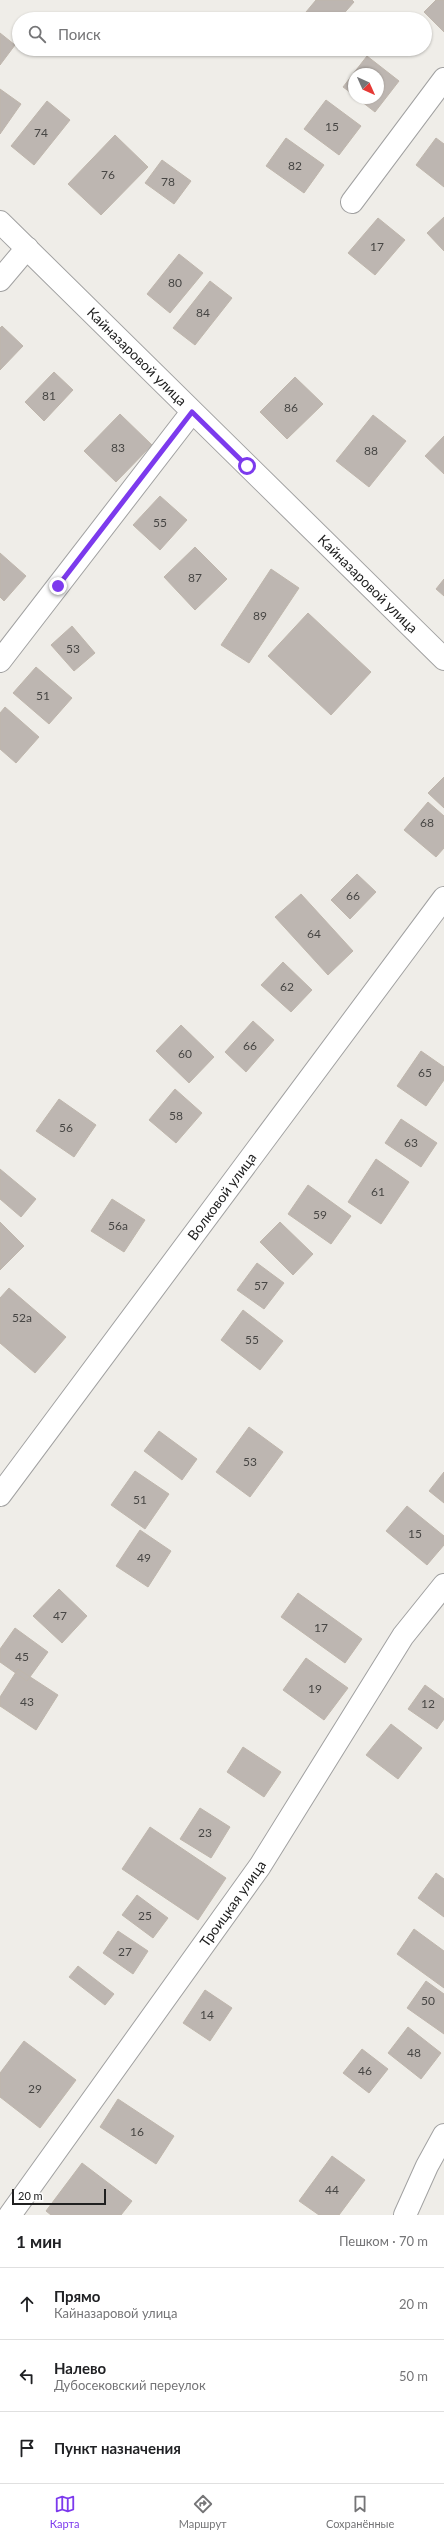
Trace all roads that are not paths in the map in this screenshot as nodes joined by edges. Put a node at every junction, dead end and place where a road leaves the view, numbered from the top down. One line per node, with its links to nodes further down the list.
1 (444, 79): 2 (street)
2 (352, 202)
3 (0, 222): 4 (street, Кайназаровой улица)
4 (26, 248): 5 (street); 6 (street, Кайназаровой улица)
5 (0, 280)
6 (192, 412): 7 (street, Кайназаровой улица); 8 (street)
7 (444, 659)
8 (0, 660)
9 (444, 898): 10 (street, Волковой улица)
10 (0, 1494)
11 (444, 1585): 13 (street, Троицкая улица)
12 (444, 2135): 14 (street)
13 (10, 2215)
14 (405, 2215)

